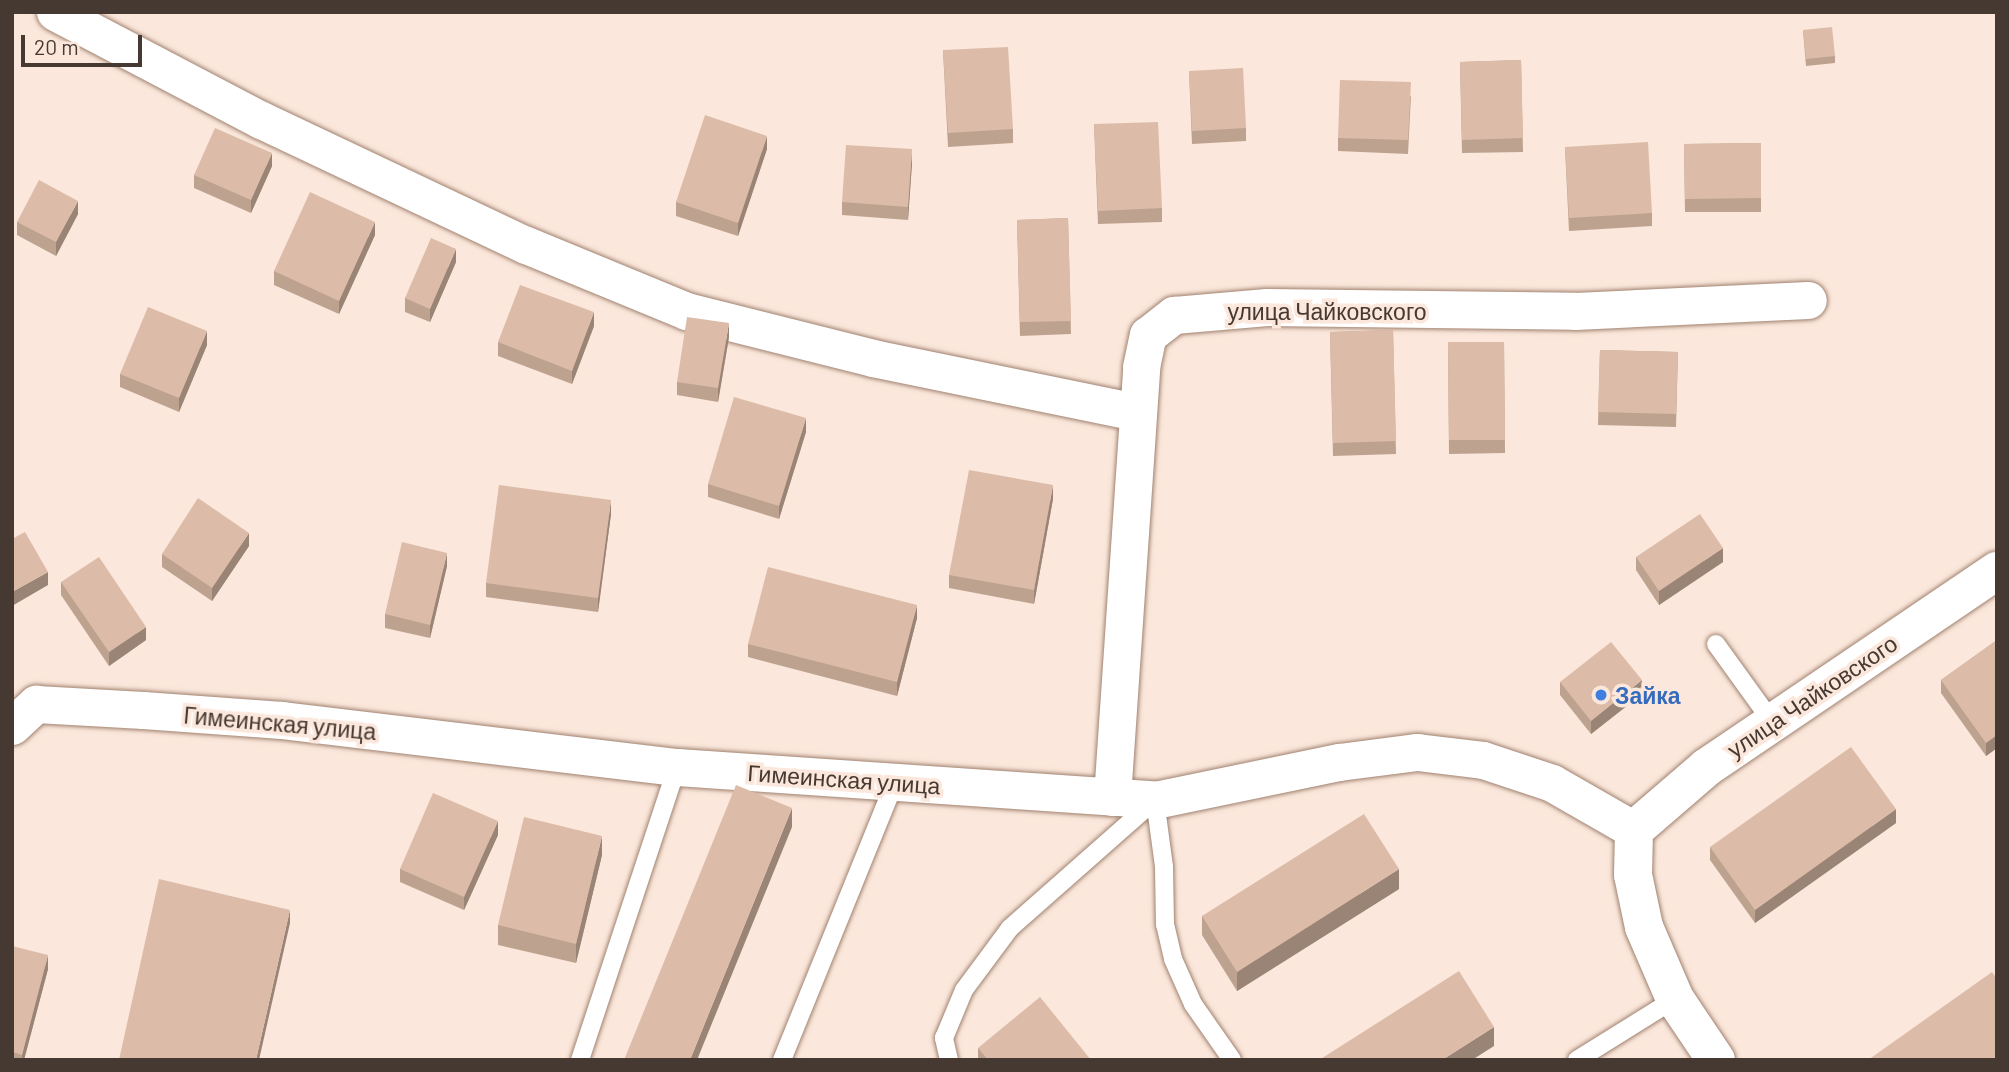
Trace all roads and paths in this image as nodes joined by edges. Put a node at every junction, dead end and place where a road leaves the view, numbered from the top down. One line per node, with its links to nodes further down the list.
1 (55, 12): 3 (street)
2 (1808, 300): 3 (street, улица Чайковского)
3 (1136, 412): 10 (street, улица Чайковского)
4 (1997, 571): 7 (main road, улица Чайковского)
5 (1716, 644): 7 (lane)
6 (20, 705): 8 (street, Гимеинская улица)
7 (1773, 723): 12 (main road, улица Чайковского)
8 (677, 767): 9 (street, Гимеинская улица); 14 (lane)
9 (895, 782): 10 (street, Гимеинская улица); 15 (lane)
10 (1112, 797): 11 (street, Гимеинская улица)
11 (1155, 800): 12 (street, Гимеинская улица); 16 (lane); 17 (lane)
12 (1633, 830): 13 (main road)
13 (1675, 999): 18 (lane); 19 (main road)
14 (580, 1060)
15 (782, 1060)
16 (949, 1060)
17 (1232, 1060)
18 (1577, 1060)
19 (1716, 1060)

